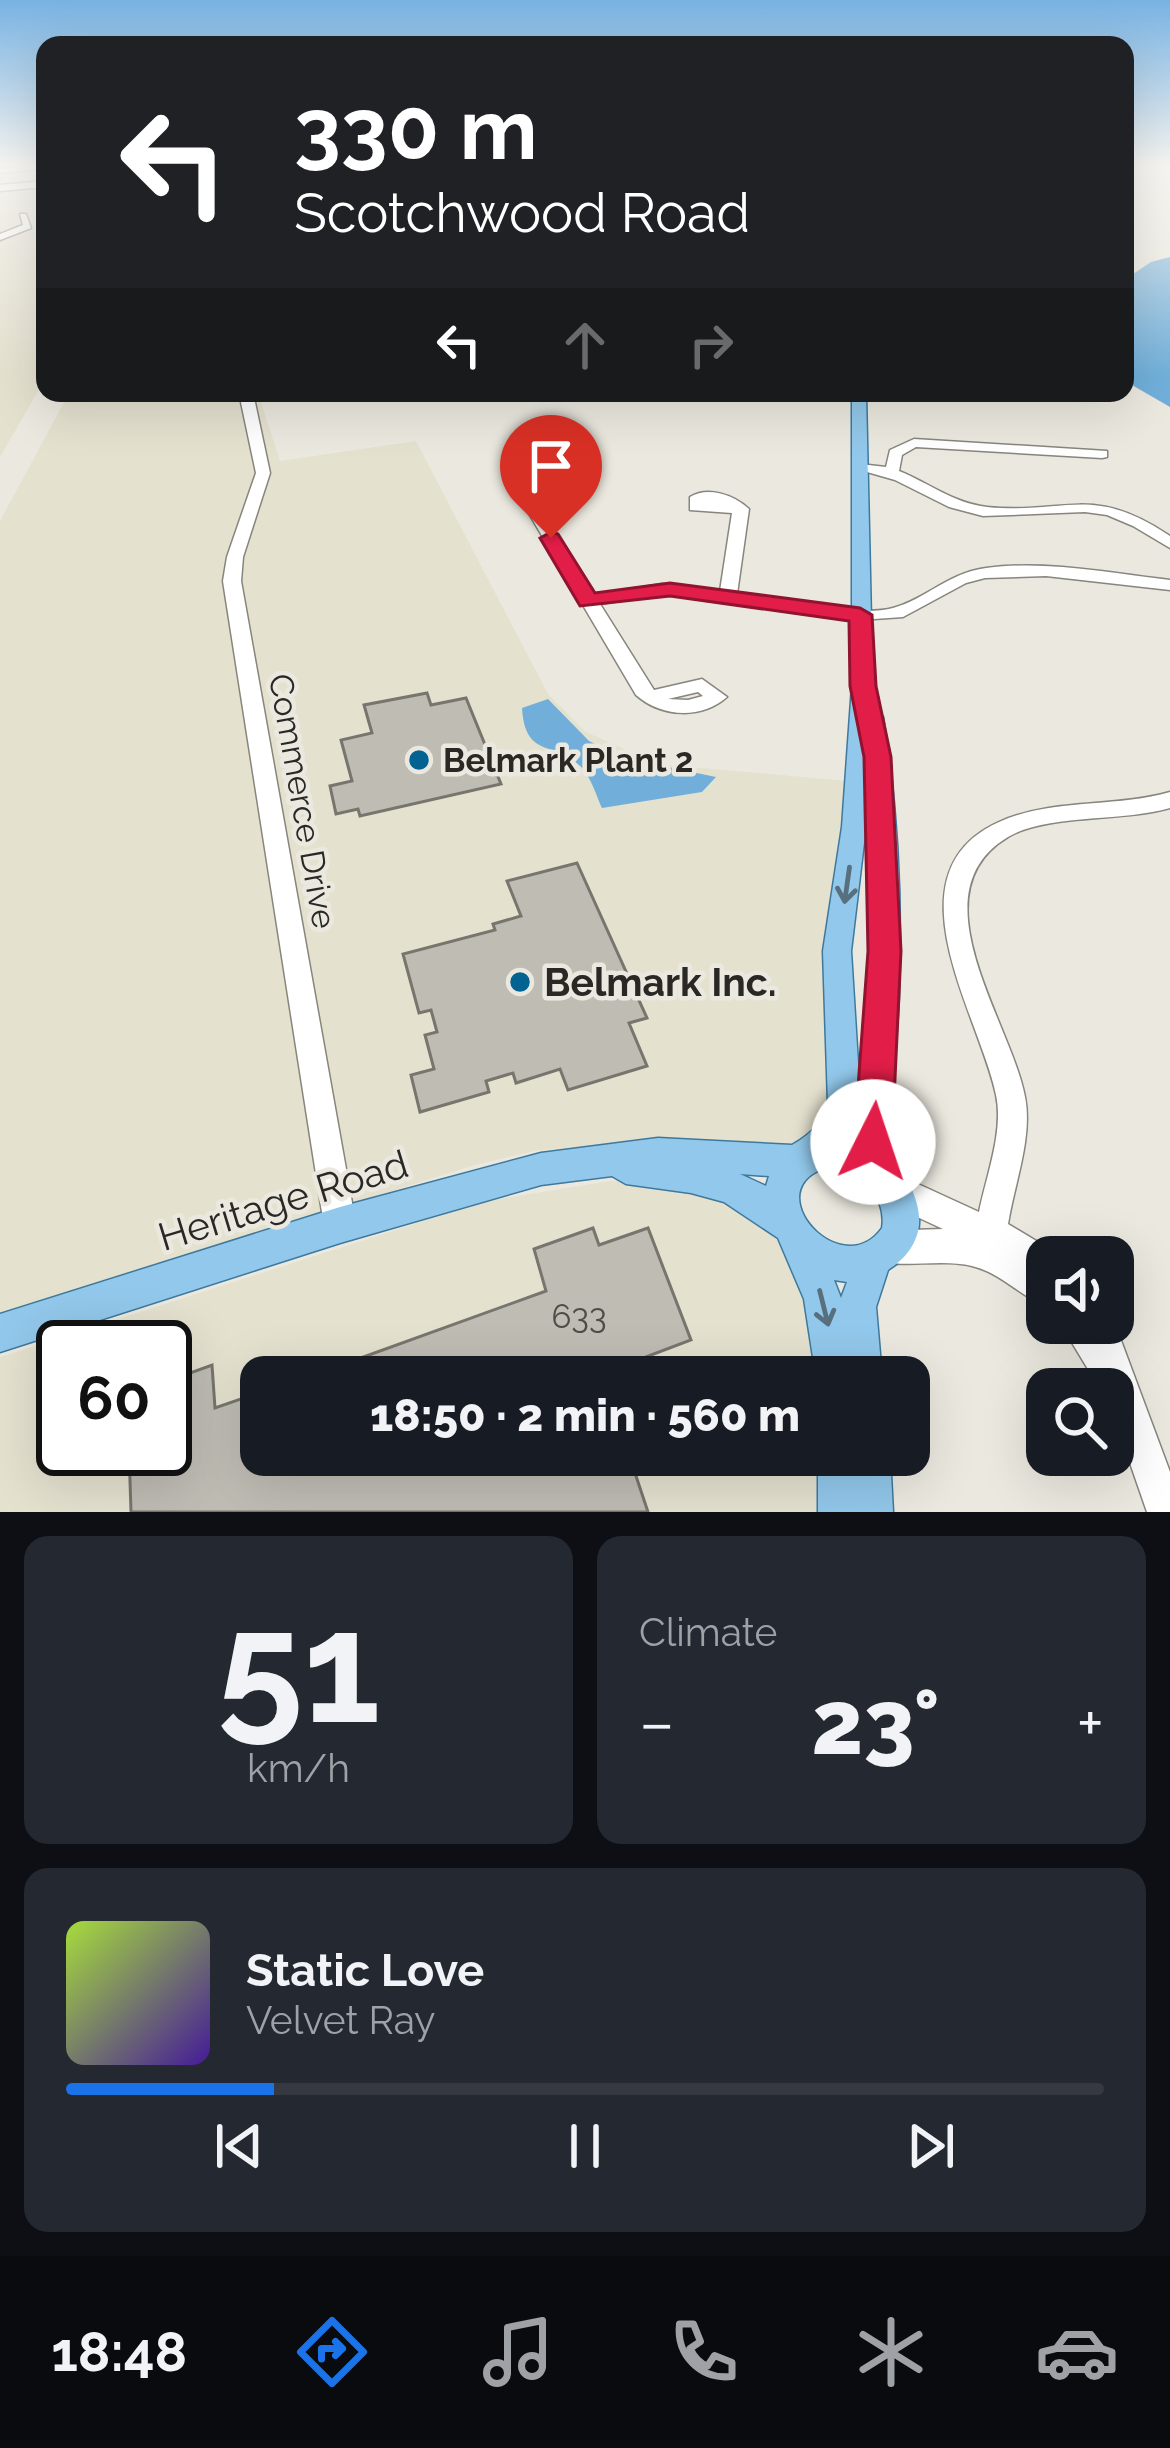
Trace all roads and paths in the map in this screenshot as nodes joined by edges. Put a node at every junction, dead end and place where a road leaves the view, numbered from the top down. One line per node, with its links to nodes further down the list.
1 (248, 402): 19 (street, Commerce Drive)
2 (859, 402): 5 (main road)
3 (582, 452): 11 (street)
4 (1102, 454): 6 (street)
5 (860, 468): 6 (street); 12 (main road)
6 (893, 469): 8 (street)
7 (741, 509): 10 (street)
8 (1170, 543)
9 (1170, 585): 12 (street)
10 (728, 596): 11 (street); 12 (street)
11 (589, 601): 14 (street)
12 (860, 615): 13 (main road)
13 (863, 686): 16 (main road, one-way to 16); 18 (main road)
14 (649, 697)
15 (1170, 800): 20 (street)
16 (806, 1156): 17 (main road, Heritage Road); 18 (main road); 21 (main road)
17 (594, 1162): 19 (main road, Heritage Road); 21 (main road, Heritage Road)
18 (888, 1180): 20 (street); 23 (main road)
19 (340, 1225): 25 (main road, Heritage Road)
20 (991, 1232): 22 (street)
21 (794, 1233): 23 (main road); 26 (main road, one-way to 26)
22 (1026, 1252)
23 (881, 1254): 24 (street); 27 (main road)
24 (1026, 1273)
25 (0, 1333)
26 (832, 1356)
27 (860, 1356)
28 (1134, 1423): 33 (street)
29 (839, 1476): 31 (main road)
30 (870, 1476): 32 (main road)
31 (839, 1512)
32 (872, 1512)
33 (1166, 1512)

